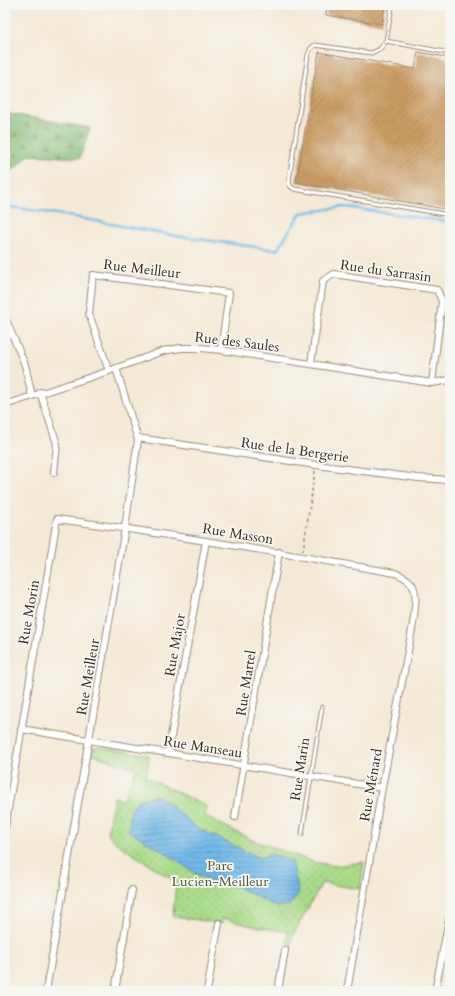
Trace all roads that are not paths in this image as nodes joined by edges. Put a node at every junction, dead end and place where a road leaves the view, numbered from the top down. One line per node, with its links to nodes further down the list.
1 (392, 5): 2 (lane)
2 (386, 41): 3 (lane); 4 (lane)
3 (450, 53)
4 (450, 216)
5 (5, 318): 13 (street)
6 (221, 350): 7 (street, Rue des Saules); 8 (street, Rue des Saules); 9 (street, Rue Meilleur)
7 (311, 364): 11 (street, Rue des Saules); 11 (street, Rue du Sarrasin)
8 (116, 368): 9 (street, Rue des Saules); 15 (street, Rue Meilleur)
9 (109, 371): 12 (street, Rue des Saules)
10 (450, 380): 11 (street, Rue des Saules)
11 (432, 383)
12 (40, 393): 13 (street, Rue des Saules); 16 (street)
13 (32, 396): 14 (street, Rue des Saules)
14 (5, 405)
15 (138, 438): 17 (street, Rue de la Bergerie); 19 (street, Rue Meilleur)
16 (54, 472)
17 (450, 480)
18 (57, 519): 19 (street, Rue Masson); 24 (street, Rue Morin)
19 (125, 528): 20 (street, Rue Masson); 25 (street, Rue Meilleur)
20 (206, 541): 21 (street, Rue Masson); 26 (street, Rue Major)
21 (279, 552): 22 (street, Rue Masson); 27 (street, Rue Martel)
22 (412, 584): 29 (street, Rue Ménard)
23 (322, 707): 28 (lane, Rue Marin)
24 (21, 729): 25 (street, Rue Manseau); 31 (street, Rue Morin)
25 (90, 740): 26 (street, Rue Manseau); 37 (street, Rue Meilleur)
26 (168, 753): 27 (street, Rue Manseau)
27 (244, 766): 28 (street, Rue Manseau); 30 (street, Rue Martel)
28 (311, 776): 29 (street, Rue Manseau); 32 (lane, Rue Marin)
29 (382, 788): 41 (street, Rue Ménard)
30 (235, 817)
31 (5, 827)
32 (302, 834)
33 (132, 890): 38 (street)
34 (450, 915): 42 (street)
35 (218, 923): 39 (street)
36 (286, 950): 40 (street)
37 (46, 991)
38 (115, 991)
39 (207, 991)
40 (278, 991)
41 (347, 991)
42 (436, 991)

